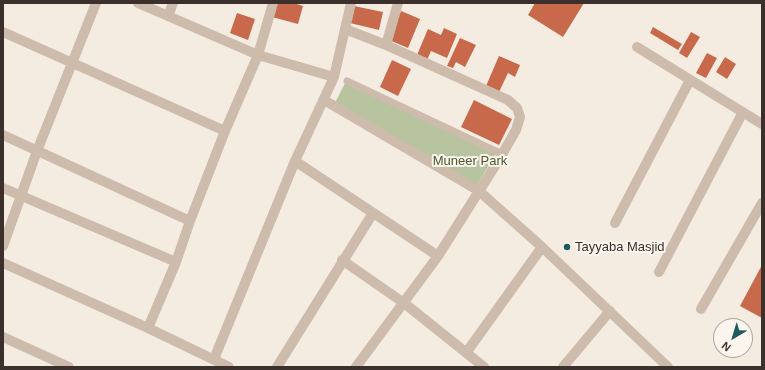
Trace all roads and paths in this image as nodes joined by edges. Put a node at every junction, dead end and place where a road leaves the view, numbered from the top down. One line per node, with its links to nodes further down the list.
1 (96, 3): 13 (street)
2 (138, 3): 7 (street)
3 (173, 3): 7 (street)
4 (273, 3): 12 (street)
5 (351, 3): 8 (street)
6 (398, 3): 10 (street)
7 (168, 16): 12 (street)
8 (345, 29): 10 (street); 14 (street)
9 (3, 32): 13 (street)
10 (386, 45): 23 (street)
11 (637, 47): 15 (street)
12 (258, 55): 14 (street); 20 (street)
13 (74, 62): 20 (street); 22 (street)
14 (334, 77): 17 (street)
15 (690, 80): 18 (street); 31 (street)
16 (347, 81): 23 (lane)
17 (324, 100): 24 (street); 26 (street)
18 (743, 112): 19 (street); 38 (street)
19 (762, 124)
20 (225, 131): 30 (street)
21 (3, 135): 22 (street)
22 (37, 151): 27 (street); 30 (street)
23 (502, 154): 26 (street)
24 (295, 161): 29 (street); 45 (street)
25 (3, 188): 27 (street)
26 (479, 191): 33 (street); 34 (street)
27 (22, 196): 32 (street); 36 (street)
28 (762, 203): 40 (street)
29 (373, 213): 34 (street); 35 (street)
30 (190, 221): 36 (street)
31 (615, 223)
32 (3, 246)
33 (542, 247): 41 (street); 44 (street)
34 (438, 256): 39 (street)
35 (342, 260): 39 (street); 48 (street)
36 (176, 262): 42 (street)
37 (3, 263): 42 (street)
38 (659, 272)
39 (404, 303): 44 (street); 49 (street)
40 (701, 309)
41 (610, 311): 51 (street); 52 (street)
42 (148, 328): 45 (street)
43 (3, 337): 46 (street)
44 (466, 353): 50 (street)
45 (214, 359): 47 (street)
46 (69, 367)
47 (229, 367)
48 (277, 367)
49 (356, 367)
50 (484, 367)
51 (563, 367)
52 (668, 367)

